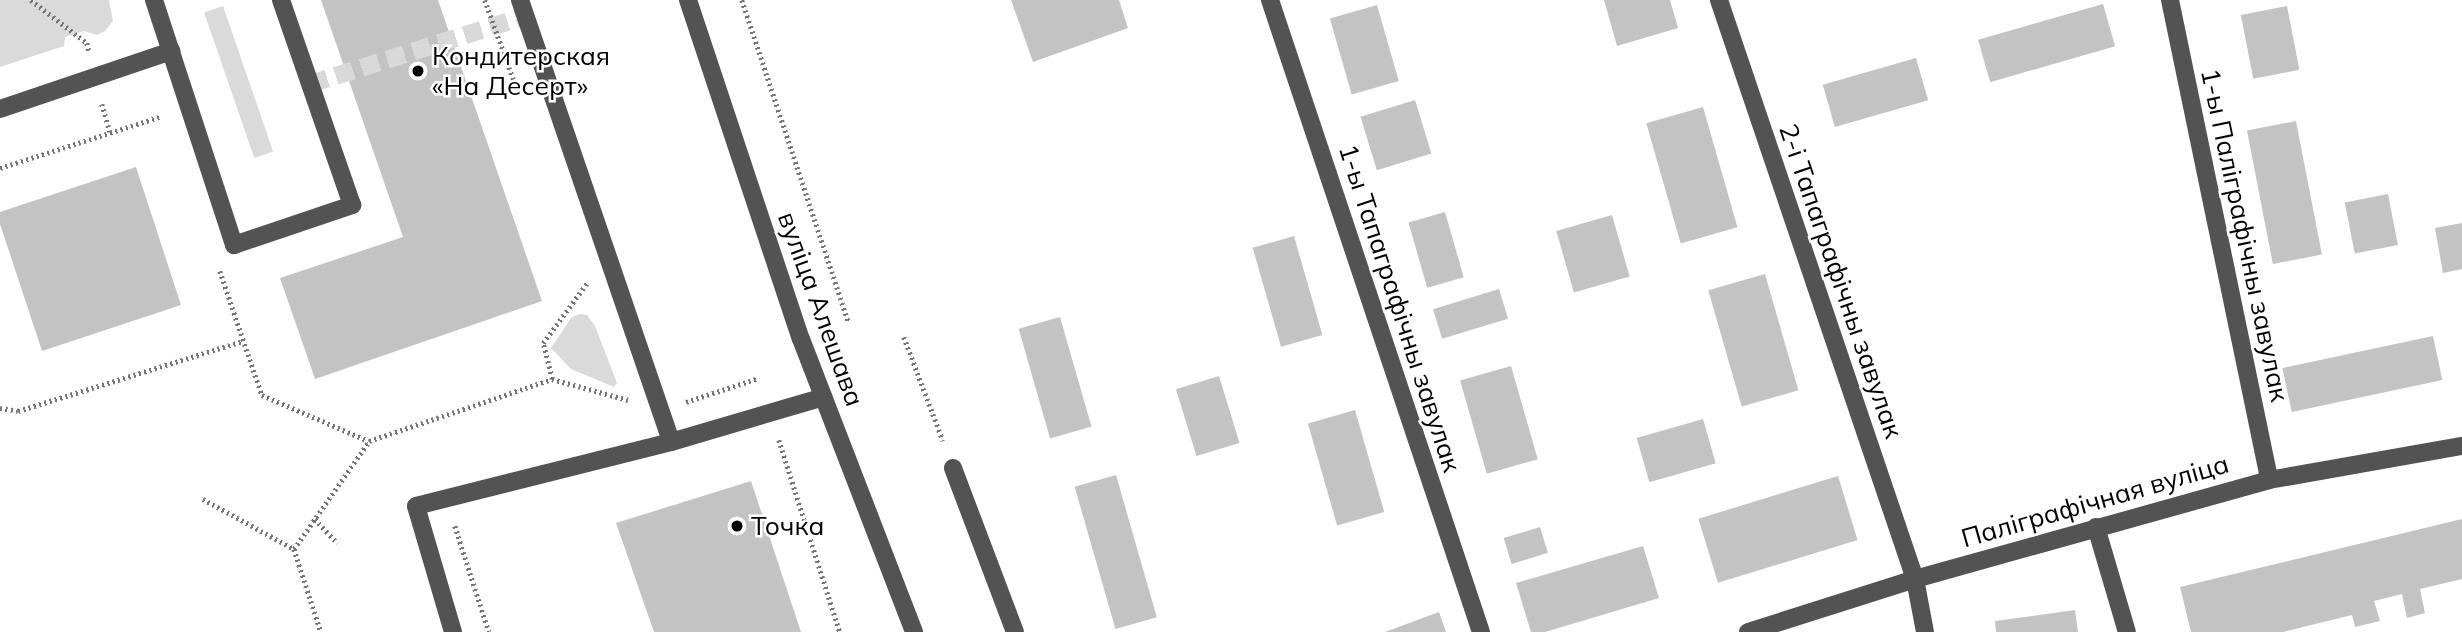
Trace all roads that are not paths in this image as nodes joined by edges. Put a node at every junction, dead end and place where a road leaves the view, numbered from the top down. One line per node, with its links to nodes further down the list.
1 (154, 0): 8 (street)
2 (281, 0): 8 (street)
3 (520, 0): 11 (street)
4 (688, 0): 10 (street, вуліца Алешава)
5 (1270, 0): 20 (street, 1-ы Тапаграфічны завулак)
6 (1719, 0): 16 (street, 2-і Тапаграфічны завулак)
7 (2169, 0): 14 (street, 1-ы Паліграфічны завулак)
8 (171, 51): 9 (street)
9 (0, 109)
10 (824, 397): 11 (street); 18 (street, вуліца Алешава)
11 (671, 442): 17 (street)
12 (2462, 446): 14 (street, Паліграфічная вуліца)
13 (953, 468): 19 (street)
14 (2269, 480): 15 (street, Паліграфічная вуліца)
15 (2096, 527): 16 (street, Паліграфічная вуліца); 23 (street)
16 (1914, 579): 21 (street, Паліграфічная вуліца); 22 (street, 2-і Тапаграфічны завулак)
17 (453, 632)
18 (914, 632)
19 (1015, 632)
20 (1481, 632)
21 (1748, 632)
22 (1925, 632)
23 (2127, 632)

